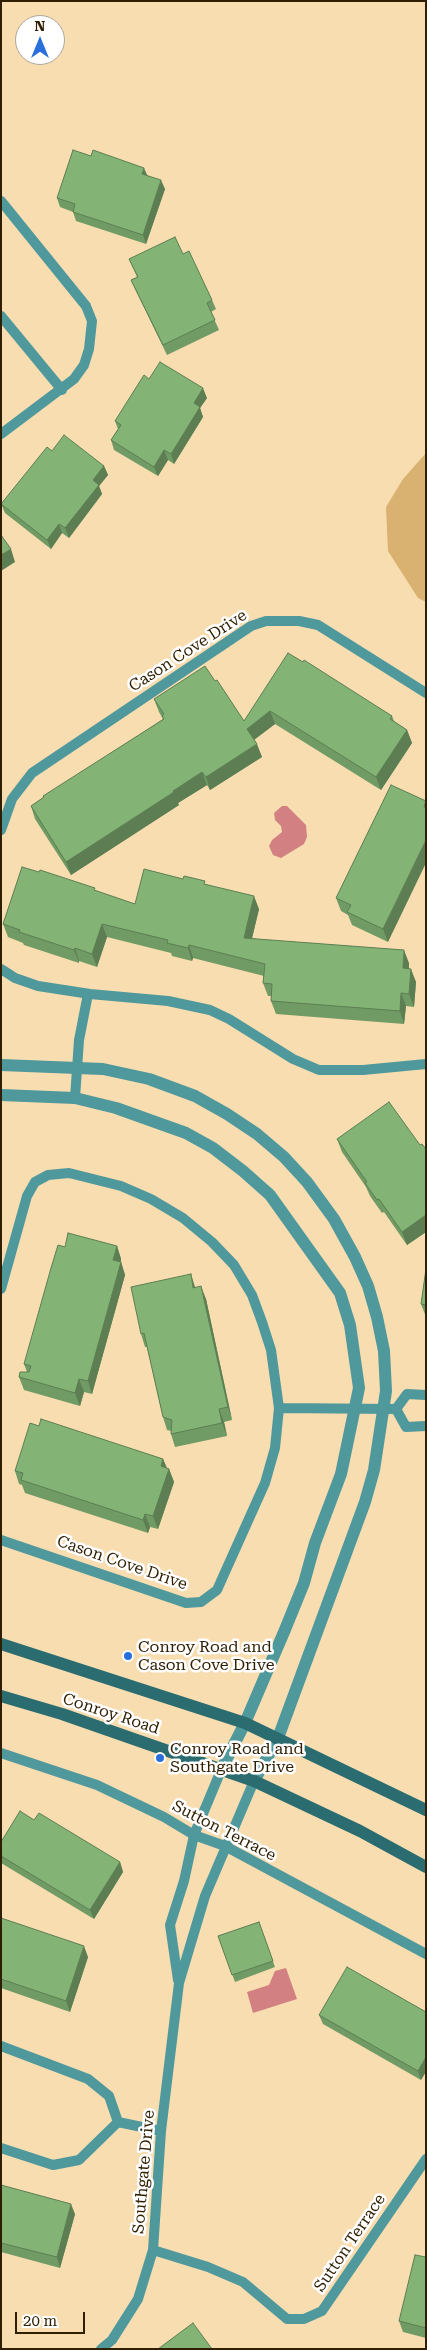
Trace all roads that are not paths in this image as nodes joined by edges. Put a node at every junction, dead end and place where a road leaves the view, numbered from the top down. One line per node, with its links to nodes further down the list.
1 (1, 201): 3 (lane)
2 (1, 316): 3 (lane)
3 (62, 390): 4 (lane)
4 (1, 434)
5 (426, 693): 6 (lane, Cason Cove Drive)
6 (1, 830)
7 (1, 969): 8 (lane)
8 (88, 994): 9 (lane); 11 (lane)
9 (426, 1064)
10 (1, 1065): 11 (street)
11 (76, 1067): 13 (lane); 18 (street)
12 (1, 1094): 13 (street)
13 (75, 1098): 16 (street)
14 (1, 1287): 17 (lane, Cason Cove Drive)
15 (426, 1395): 18 (lane)
16 (356, 1407): 17 (lane); 18 (lane); 23 (street)
17 (279, 1408): 20 (lane, Cason Cove Drive)
18 (390, 1409): 19 (lane); 24 (street)
19 (426, 1426)
20 (1, 1540)
21 (1, 1644): 23 (main road, Conroy Road)
22 (1, 1696): 26 (main road, Conroy Road)
23 (245, 1723): 24 (main road, Conroy Road); 26 (street)
24 (278, 1738): 27 (street); 28 (main road, Conroy Road)
25 (1, 1753): 29 (lane, Sutton Terrace)
26 (222, 1768): 27 (main road, Conroy Road); 29 (lane, Southgate Drive)
27 (254, 1781): 30 (lane, Southgate Drive); 31 (main road, Conroy Road)
28 (426, 1810)
29 (194, 1836): 30 (lane, Sutton Terrace); 33 (lane, Southgate Drive)
30 (225, 1846): 32 (lane, Sutton Terrace); 33 (lane, Southgate Drive)
31 (426, 1867)
32 (426, 1954)
33 (179, 1983): 36 (lane, Southgate Drive)
34 (1, 2046): 35 (lane)
35 (118, 2122): 36 (lane); 37 (lane)
36 (161, 2131): 39 (lane, Southgate Drive)
37 (1, 2148)
38 (426, 2159): 39 (lane, Sutton Terrace)
39 (152, 2250): 40 (lane, Southgate Drive)
40 (101, 2349)

